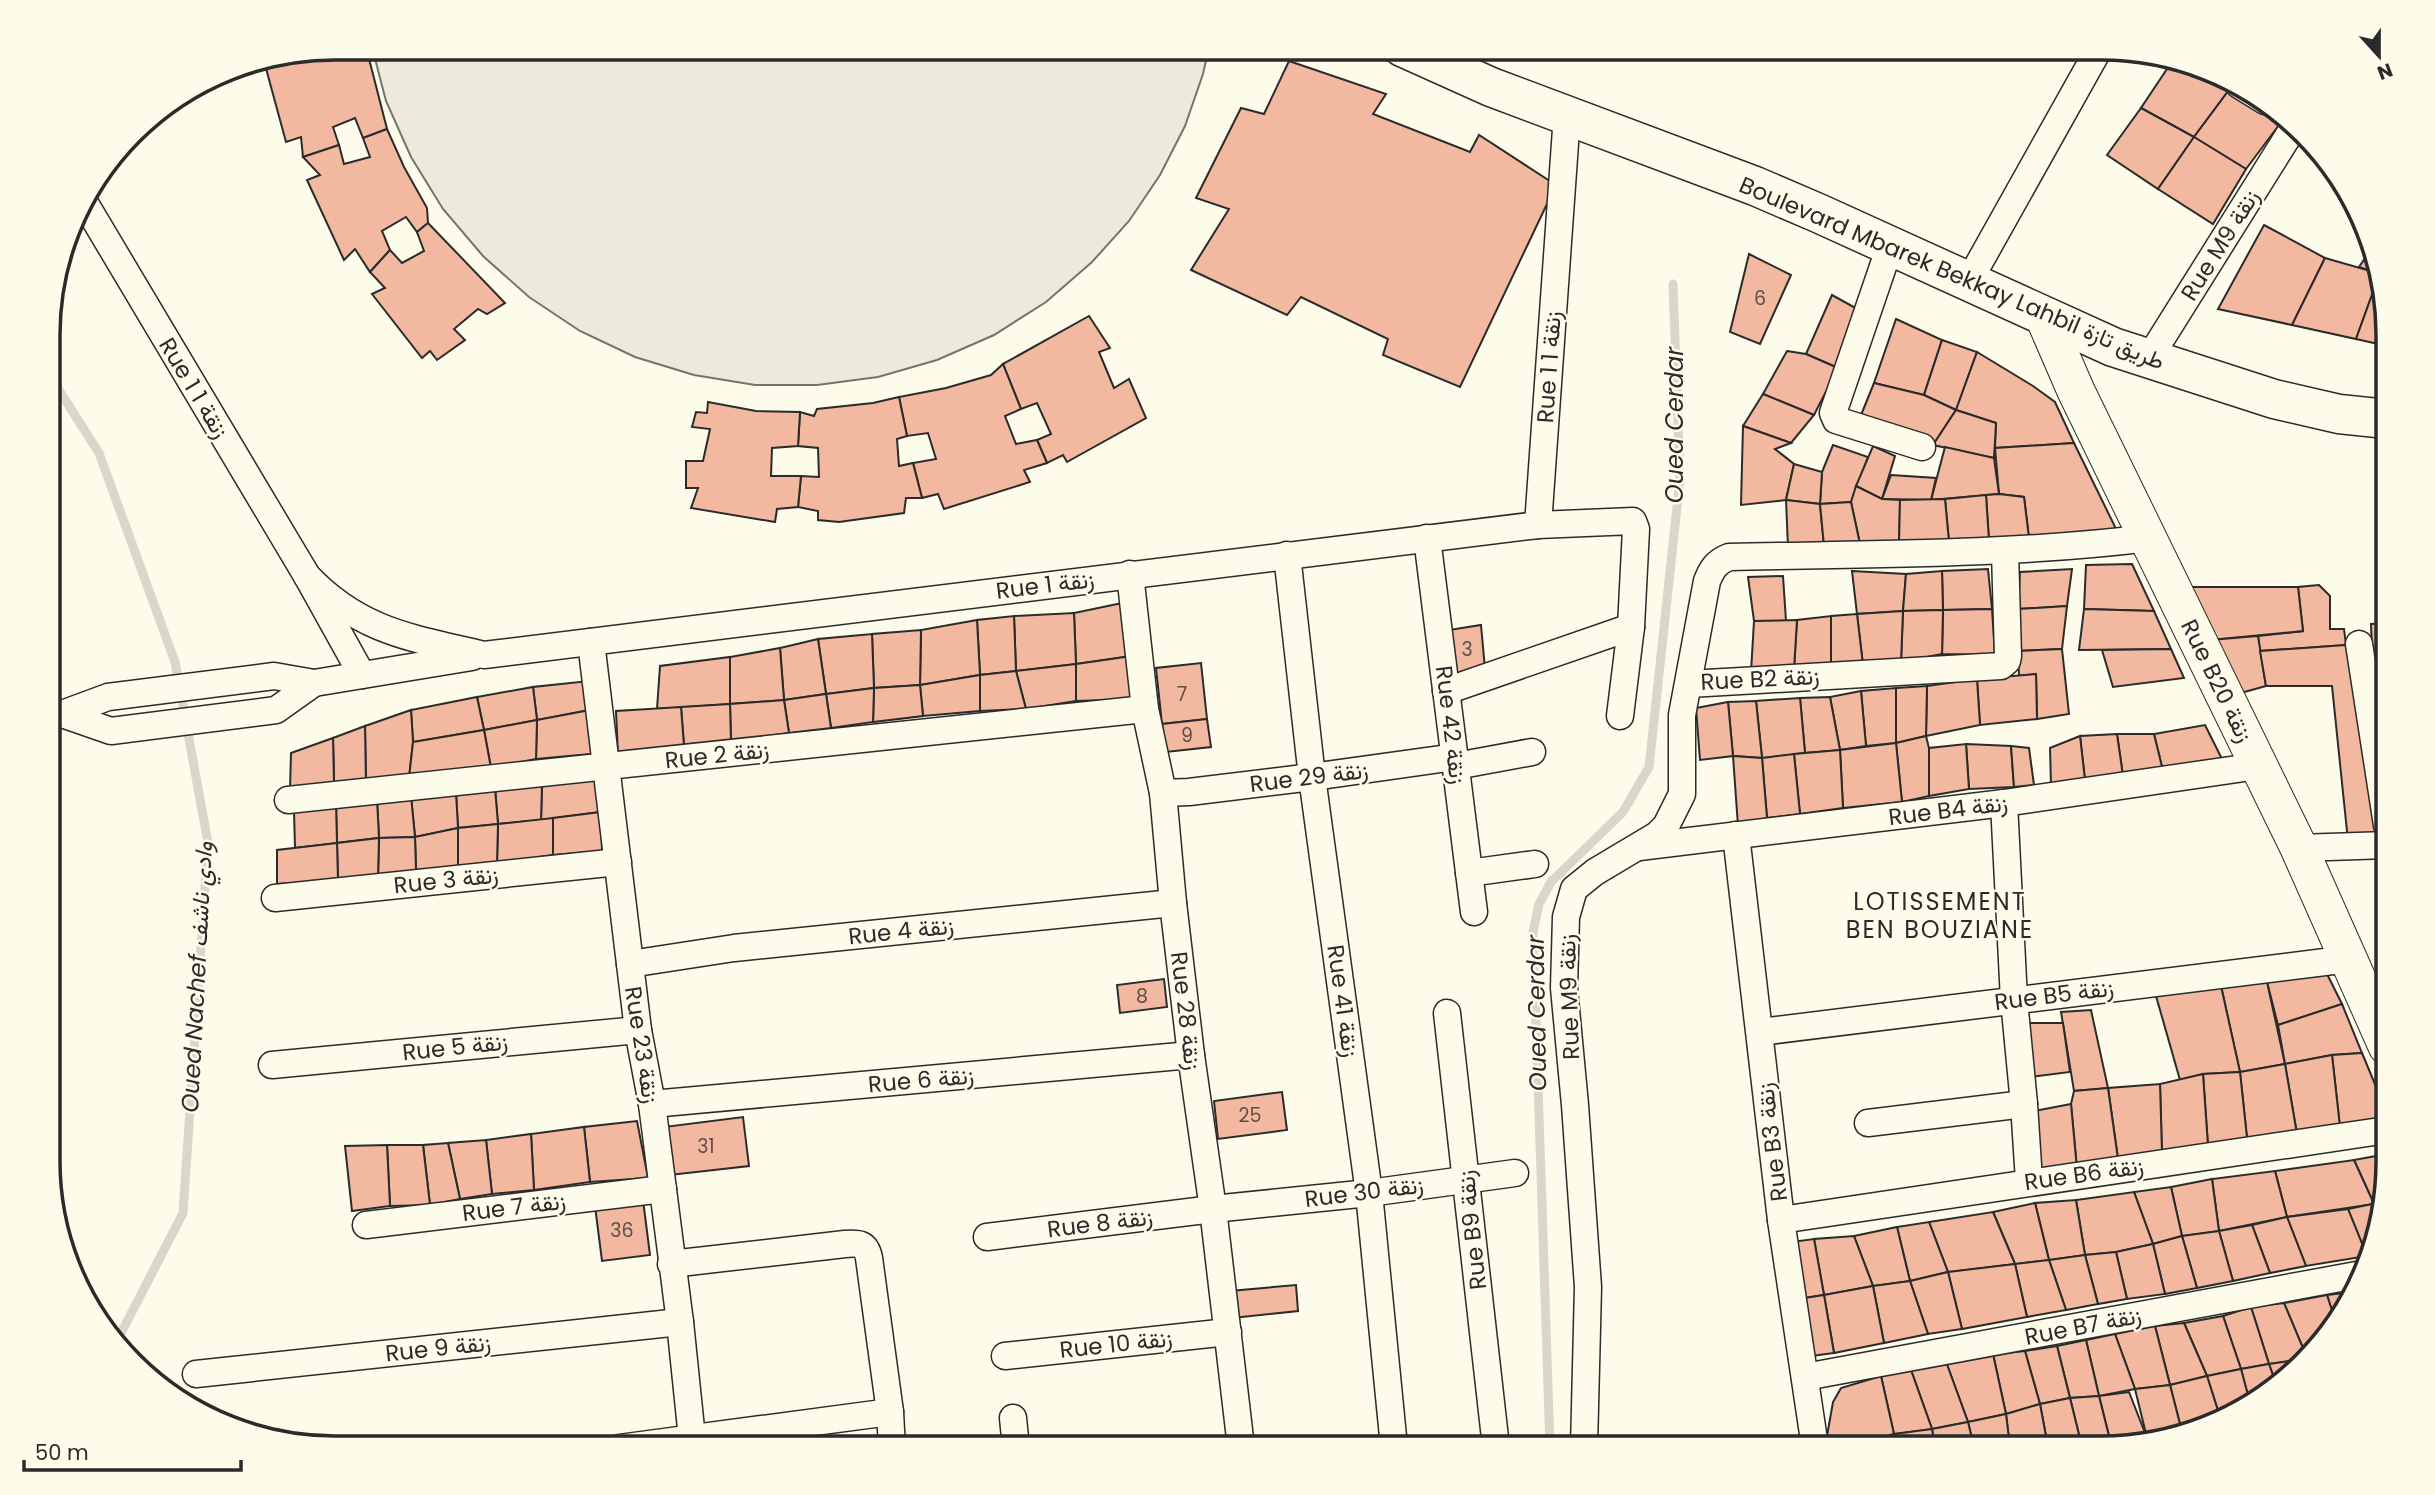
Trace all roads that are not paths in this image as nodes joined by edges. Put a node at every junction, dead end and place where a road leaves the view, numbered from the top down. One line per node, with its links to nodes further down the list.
1 (1431, 60): 3 (main road, Boulevard Mbarek Bekkay Lahbil طريق تازة)
2 (2093, 60): 7 (street)
3 (1567, 114): 6 (main road, Boulevard Mbarek Bekkay Lahbil طريق تازة); 12 (street, Rue 1 زنقة 1)
4 (2289, 135): 9 (street, Rue M9 زنقة)
5 (89, 210): 18 (street, Rue 1 زنقة 1)
6 (1890, 246): 7 (main road, Boulevard Mbarek Bekkay Lahbil طريق تازة); 11 (street)
7 (1969, 281): 8 (main road, Boulevard Mbarek Bekkay Lahbil طريق تازة)
8 (2044, 317): 9 (main road, Boulevard Mbarek Bekkay Lahbil طريق تازة); 14 (street, Rue B20 زنقة)
9 (2148, 360): 10 (main road, Boulevard Mbarek Bekkay Lahbil طريق تازة)
10 (2375, 418)
11 (1922, 447)
12 (1538, 524): 13 (street, Rue زنقة 1); 19 (street)
13 (1427, 538): 16 (street, Rue زنقة 1); 27 (street, Rue 42 زنقة)
14 (2149, 538): 15 (street, Rue B2 زنقة); 36 (street, Rue B20 زنقة)
15 (2005, 552): 26 (street, Rue B2 زنقة); 26 (street, Rue B2 زنقة)
16 (1287, 555): 17 (street, Rue زنقة 1); 37 (street, Rue 41 زنقة)
17 (1130, 574): 20 (street, Rue زنقة 1); 28 (street, Rue 28 زنقة)
18 (307, 576): 23 (street, Rue 1 زنقة 1); 24 (street, Rue 1 زنقة 1)
19 (1631, 627): 27 (street); 31 (street)
20 (591, 642): 22 (street, Rue زنقة 1); 35 (street, Rue 23 زنقة)
21 (2359, 644): 32 (street)
22 (552, 647): 23 (street, Rue 1 زنقة 1)
23 (484, 655): 24 (street)
24 (362, 676): 25 (street)
25 (314, 683): 29 (street); 30 (street)
26 (1689, 684): 43 (street, Rue M9 زنقة)
27 (1446, 691): 34 (street, Rue 42 زنقة)
28 (1145, 709): 35 (street, Rue 2 زنقة); 38 (street, Rue 28 زنقة)
29 (60, 714)
30 (60, 716)
31 (1620, 716)
32 (2375, 747)
33 (1532, 752): 34 (street, Rue 29 زنقة)
34 (1455, 762): 37 (street, Rue 29 زنقة); 47 (street, Rue 42 زنقة)
35 (606, 766): 39 (street, Rue 2 زنقة); 45 (street, Rue 23 زنقة)
36 (2258, 766): 40 (street, Rue B4 زنقة); 44 (street, Rue B20 زنقة)
37 (1312, 778): 38 (street, Rue 29 زنقة); 68 (street, Rue 41 زنقة)
38 (1163, 793): 49 (street, Rue 28 زنقة)
39 (288, 800)
40 (2004, 803): 41 (street, Rue B4 زنقة); 53 (street)
41 (1736, 835): 43 (street, Rue B4 زنقة); 57 (street, Rue B3 زنقة)
42 (2375, 845): 44 (street)
43 (1637, 848): 89 (street, Rue M9 زنقة)
44 (2299, 848): 51 (street, Rue B20 زنقة)
45 (618, 862): 48 (street, Rue 3 زنقة); 52 (street, Rue 23 زنقة)
46 (1535, 864): 47 (street)
47 (1469, 873): 50 (street, Rue 42 زنقة)
48 (275, 898)
49 (1173, 903): 52 (street, Rue 4 زنقة); 58 (street, Rue 28 زنقة)
50 (1474, 912)
51 (2348, 959): 53 (street, Rue B5 زنقة); 55 (street, Rue B20 زنقة)
52 (630, 964): 56 (street, Rue 23 زنقة)
53 (2014, 1000): 57 (street, Rue B5 زنقة); 61 (street)
54 (1447, 1013): 65 (street, Rue B9 زنقة)
55 (2375, 1019)
56 (638, 1030): 59 (street, Rue 5 زنقة); 60 (street, Rue 23 زنقة)
57 (1760, 1032): 70 (street, Rue B3 زنقة)
58 (1191, 1055): 60 (street, Rue 6 زنقة); 69 (street, Rue 28 زنقة)
59 (272, 1065)
60 (652, 1104): 67 (street, Rue 23 زنقة)
61 (2024, 1104): 62 (street); 66 (street)
62 (1868, 1122)
63 (2375, 1132): 66 (street, Rue B6 زنقة)
64 (1515, 1173): 65 (street, Rue 30 زنقة)
65 (1467, 1178): 68 (street, Rue 30 زنقة); 88 (street, Rue B9 زنقة)
66 (2029, 1181): 70 (street, Rue B6 زنقة)
67 (663, 1189): 71 (street, Rue 7 زنقة); 73 (street, Rue 23 زنقة)
68 (1369, 1193): 69 (street, Rue 30 زنقة); 87 (street, Rue 41 زنقة)
69 (1213, 1209): 72 (street, Rue 8 زنقة); 76 (street, Rue 28 زنقة)
70 (1781, 1220): 79 (street, Rue B3 زنقة)
71 (366, 1224)
72 (987, 1237)
73 (671, 1264): 75 (street, Rue 23 زنقة); 80 (street)
74 (2350, 1276): 79 (street, Rue B7 زنقة)
75 (680, 1322): 78 (street, Rue 9 زنقة); 82 (street, Rue 23 زنقة)
76 (1228, 1332): 77 (street, Rue 10 زنقة); 86 (street, Rue 28 زنقة)
77 (1005, 1356)
78 (196, 1374)
79 (1805, 1377): 90 (street, Rue B3 زنقة)
80 (890, 1412): 83 (street); 84 (street)
81 (1013, 1418): 85 (street)
82 (691, 1436)
83 (737, 1436)
84 (891, 1436)
85 (1015, 1436)
86 (1240, 1436)
87 (1393, 1436)
88 (1495, 1436)
89 (1584, 1436)
90 (1808, 1436)

